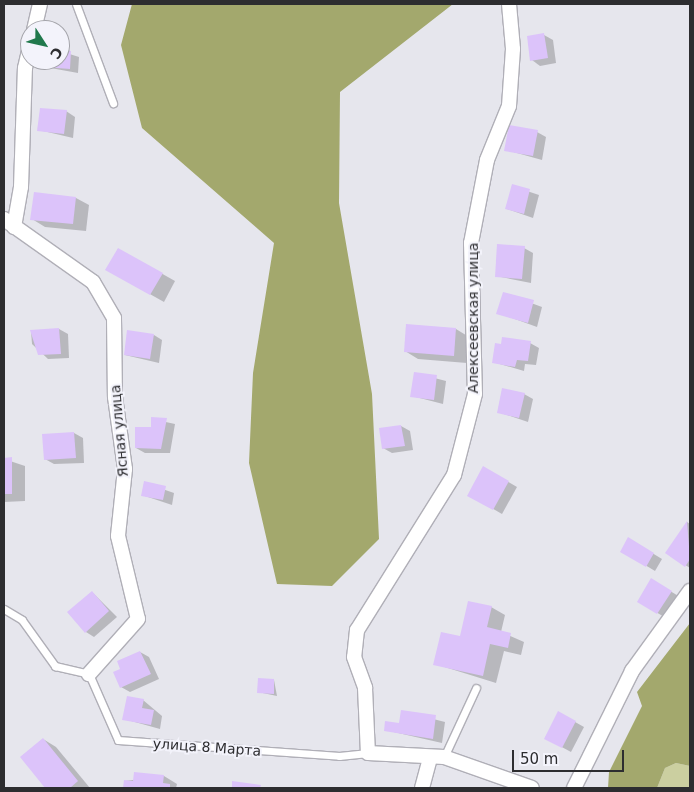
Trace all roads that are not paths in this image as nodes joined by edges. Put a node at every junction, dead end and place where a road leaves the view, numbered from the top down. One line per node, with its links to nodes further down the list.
1 (40, 4): 4 (street)
2 (76, 4): 6 (lane)
3 (509, 4): 12 (street, Алексеевская улица)
4 (36, 20)
5 (25, 70): 7 (street)
6 (113, 102)
7 (9, 223): 10 (street, Ясная улица)
8 (690, 591): 17 (street)
9 (4, 609): 10 (lane)
10 (89, 674): 12 (lane, улица 8 Марта)
11 (476, 688): 13 (lane)
12 (368, 753): 14 (street)
13 (444, 757): 14 (street); 16 (street)
14 (430, 759): 15 (street)
15 (422, 788)
16 (532, 788)
17 (574, 788)

